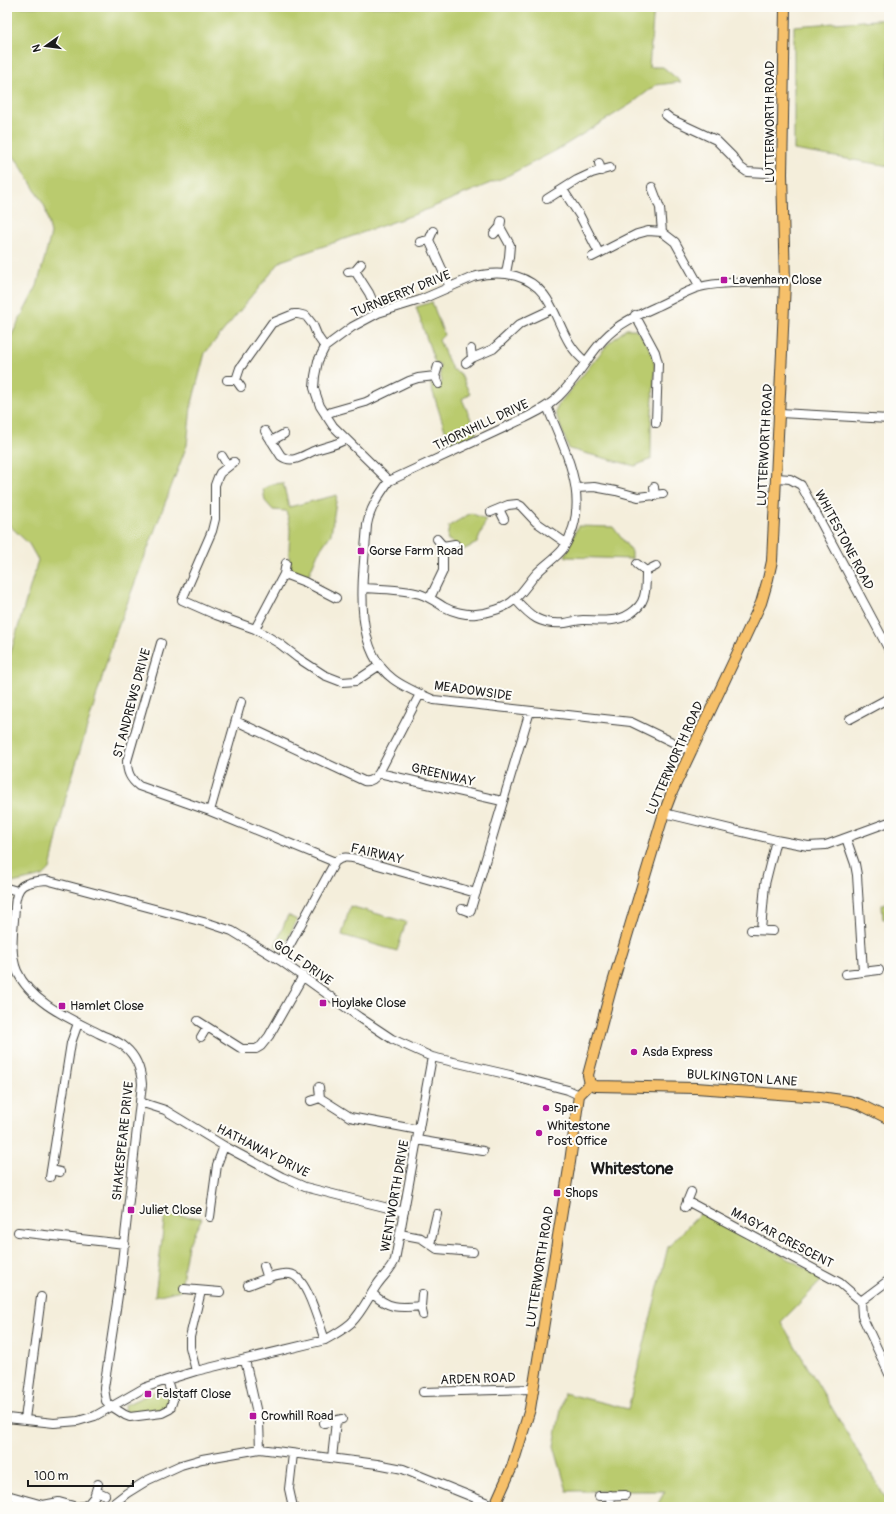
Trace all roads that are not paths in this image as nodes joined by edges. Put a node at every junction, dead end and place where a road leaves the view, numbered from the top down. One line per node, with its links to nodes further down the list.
1 (785, 7): 4 (main road, LUTTERWORTH ROAD)
2 (668, 120): 4 (street)
3 (610, 168): 6 (street)
4 (782, 174): 13 (main road, LUTTERWORTH ROAD)
5 (652, 188): 9 (street)
6 (563, 190): 7 (street); 9 (street)
7 (547, 199)
8 (433, 230): 15 (street)
9 (662, 232): 14 (street)
10 (494, 234): 12 (street)
11 (361, 264): 17 (street)
12 (506, 273): 15 (street, TURNBERRY DRIVE); 16 (street, TURNBERRY DRIVE)
13 (785, 282): 14 (street, THORNHILL DRIVE); 29 (main road, LUTTERWORTH ROAD)
14 (700, 287): 18 (street, THORNHILL DRIVE)
15 (450, 288): 17 (street, TURNBERRY DRIVE)
16 (552, 309): 20 (street); 21 (street, TURNBERRY DRIVE)
17 (378, 314): 19 (street, TURNBERRY DRIVE)
18 (635, 315): 21 (street, THORNHILL DRIVE); 32 (street)
19 (325, 347): 25 (street); 30 (street)
20 (471, 349)
21 (586, 362): 28 (street, THORNHILL DRIVE)
22 (438, 366): 23 (street)
23 (435, 376): 26 (street); 30 (street)
24 (227, 380): 25 (street)
25 (236, 380): 27 (street)
26 (439, 384)
27 (241, 387)
28 (547, 406): 39 (street, THORNHILL DRIVE); 41 (street)
29 (780, 413): 31 (street); 38 (main road, LUTTERWORTH ROAD)
30 (326, 416): 35 (street)
31 (889, 419)
32 (656, 424)
33 (265, 431): 36 (street)
34 (284, 434): 36 (street)
35 (346, 439): 36 (street); 39 (street)
36 (272, 441)
37 (222, 456): 58 (street)
38 (777, 478): 60 (street, WHITESTONE ROAD); 68 (main road, LUTTERWORTH ROAD)
39 (389, 481): 54 (street)
40 (654, 487): 41 (street)
41 (577, 488): 46 (street)
42 (499, 508): 43 (street); 44 (street); 46 (street)
43 (491, 512)
44 (504, 519)
45 (437, 539): 48 (street)
46 (566, 543): 57 (street)
47 (456, 544): 48 (street)
48 (443, 546): 56 (street)
49 (286, 563): 53 (street)
50 (637, 564): 52 (street)
51 (656, 566): 52 (street)
52 (646, 571): 57 (street)
53 (284, 574): 55 (street); 58 (street)
54 (363, 588): 56 (street); 61 (street)
55 (336, 598)
56 (430, 598): 57 (street)
57 (515, 599)
58 (255, 629): 61 (street)
59 (161, 643): 71 (street, ST ANDREWS DRIVE)
60 (889, 650)
61 (380, 665): 62 (street)
62 (420, 694): 65 (street, MEADOWSIDE); 69 (street, MEADOWSIDE)
63 (889, 698): 66 (street)
64 (241, 702): 67 (street)
65 (530, 711): 68 (street, MEADOWSIDE); 70 (street)
66 (850, 719)
67 (236, 722): 69 (street); 71 (street)
68 (691, 751): 72 (main road, LUTTERWORTH ROAD)
69 (379, 773): 70 (street, GREENWAY)
70 (502, 801): 79 (street)
71 (210, 811): 76 (street)
72 (664, 813): 75 (street); 94 (main road, LUTTERWORTH ROAD)
73 (889, 822): 74 (street)
74 (846, 838): 75 (street); 86 (street)
75 (776, 840): 82 (street)
76 (335, 862): 79 (street, FAIRWAY); 84 (street, FAIRWAY)
77 (7, 888): 78 (street)
78 (17, 891): 84 (street, GOLF DRIVE); 90 (street, SHAKESPEARE DRIVE)
79 (476, 892): 80 (street)
80 (462, 909)
81 (751, 930): 82 (street)
82 (761, 930): 83 (street)
83 (773, 931)
84 (281, 961): 88 (street, GOLF DRIVE)
85 (879, 970): 86 (street)
86 (862, 972): 87 (street)
87 (846, 974)
88 (302, 976): 91 (street); 93 (street, GOLF DRIVE)
89 (198, 1021): 91 (street)
90 (78, 1022): 99 (street, SHAKESPEARE DRIVE); 105 (street)
91 (207, 1027): 92 (street)
92 (201, 1037)
93 (432, 1057): 96 (street, GOLF DRIVE); 101 (street, WENTWORTH DRIVE)
94 (590, 1084): 96 (main road); 100 (main road, BULKINGTON LANE)
95 (319, 1087): 97 (street)
96 (579, 1095): 133 (main road, LUTTERWORTH ROAD)
97 (320, 1098): 98 (street); 101 (street)
98 (311, 1101)
99 (140, 1102): 103 (street, HATHAWAY DRIVE); 112 (street, SHAKESPEARE DRIVE)
100 (889, 1119)
101 (419, 1130): 102 (street, WENTWORTH DRIVE)
102 (417, 1140): 104 (street); 107 (street, WENTWORTH DRIVE)
103 (224, 1146): 107 (street, HATHAWAY DRIVE); 109 (street)
104 (483, 1151)
105 (60, 1172)
106 (691, 1192): 125 (street, MAGYAR CRESCENT)
107 (404, 1212): 111 (street, WENTWORTH DRIVE)
108 (437, 1214): 113 (street)
109 (210, 1216)
110 (18, 1232): 112 (street)
111 (400, 1234): 113 (street); 122 (street, WENTWORTH DRIVE)
112 (125, 1244): 135 (street, SHAKESPEARE DRIVE)
113 (430, 1244): 114 (street)
114 (473, 1252)
115 (264, 1266): 116 (street)
116 (268, 1279): 118 (street); 128 (street)
117 (889, 1280): 125 (street)
118 (248, 1285)
119 (184, 1289): 120 (street)
120 (201, 1291): 121 (street); 130 (street)
121 (220, 1292)
122 (372, 1293): 126 (street); 128 (street, WENTWORTH DRIVE)
123 (422, 1294): 126 (street)
124 (41, 1297): 137 (street)
125 (861, 1301): 131 (street)
126 (421, 1306): 127 (street)
127 (423, 1315)
128 (325, 1340): 129 (street, WENTWORTH DRIVE)
129 (245, 1360): 130 (street, WENTWORTH DRIVE); 139 (street)
130 (196, 1371): 132 (street, WENTWORTH DRIVE)
131 (889, 1374)
132 (167, 1380): 135 (street, WENTWORTH DRIVE); 135 (street)
133 (533, 1389): 134 (street, ARDEN ROAD); 147 (main road, LUTTERWORTH ROAD)
134 (424, 1392)
135 (111, 1406): 137 (street, WENTWORTH DRIVE)
136 (7, 1418): 137 (street, WENTWORTH DRIVE)
137 (24, 1419)
138 (324, 1424): 141 (street)
139 (260, 1449): 140 (street); 148 (street)
140 (293, 1454): 141 (street); 149 (street)
141 (332, 1458): 147 (street)
142 (7, 1495): 143 (street)
143 (105, 1495)
144 (610, 1495): 145 (street); 146 (street); 150 (street)
145 (625, 1495)
146 (599, 1496)
147 (494, 1506)
148 (109, 1507)
149 (293, 1507)
150 (611, 1507)

